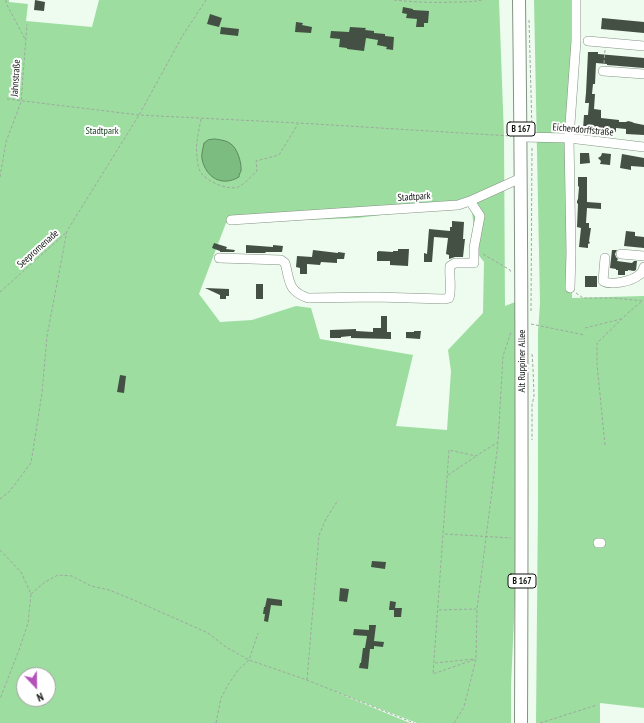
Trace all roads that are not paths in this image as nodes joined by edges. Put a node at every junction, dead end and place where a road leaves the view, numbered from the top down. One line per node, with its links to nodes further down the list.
1 (520, 0): 7 (main road, Alt Ruppiner Allee / B 167)
2 (576, 0): 8 (street)
3 (588, 41): 4 (street)
4 (644, 46)
5 (605, 71): 6 (street)
6 (644, 74)
7 (521, 137): 8 (street, Eichendorffstraße); 10 (main road, Alt Ruppiner Allee / B 167)
8 (569, 138): 9 (street, Eichendorffstraße); 18 (street)
9 (644, 147)
10 (521, 178): 11 (street, Stadtpark); 19 (main road, Alt Ruppiner Allee / B 167)
11 (470, 201): 12 (street, Stadtpark); 15 (street)
12 (231, 220)
13 (621, 254): 14 (street)
14 (644, 256)
15 (219, 258)
16 (605, 258): 17 (street)
17 (644, 267)
18 (570, 288)
19 (520, 723)

